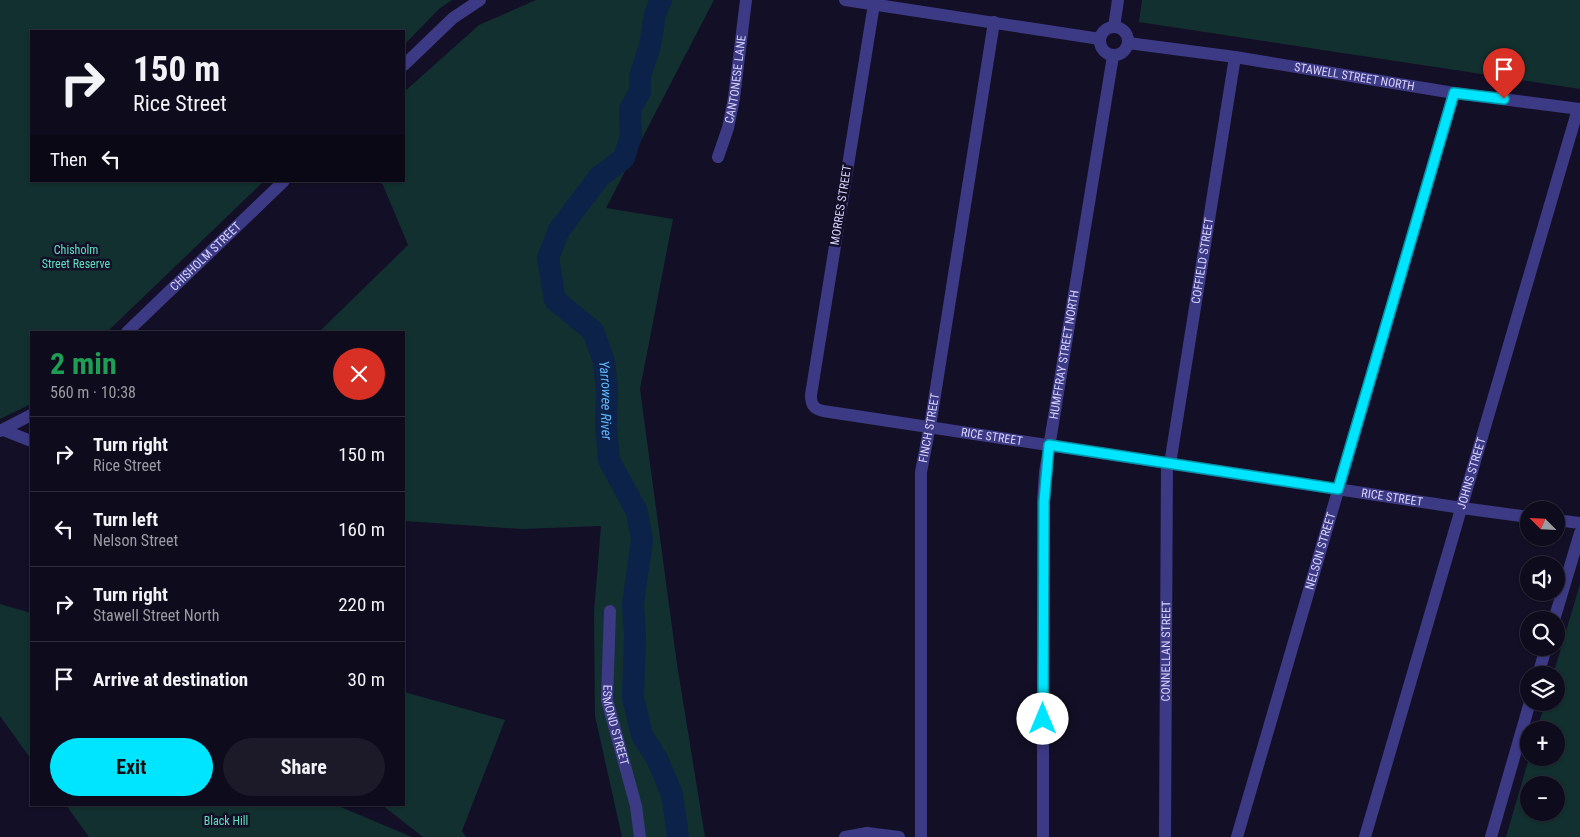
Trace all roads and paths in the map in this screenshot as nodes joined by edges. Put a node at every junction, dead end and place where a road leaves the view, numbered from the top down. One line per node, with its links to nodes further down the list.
1 (480, 0): 12 (street)
2 (746, 0): 15 (street, CANTONESE LANE)
3 (845, 0): 5 (street)
4 (1118, 0): 7 (street)
5 (881, 3): 6 (street); 18 (street, MORRES STREET)
6 (994, 22): 8 (street); 20 (street, FINCH STREET)
7 (1114, 27): 8 (street); 9 (street)
8 (1100, 39): 10 (street)
9 (1128, 43): 10 (street); 11 (street, STAWELL STREET NORTH)
10 (1113, 56): 23 (street, HUMFFRAY STREET NORTH)
11 (1234, 57): 13 (street, STAWELL STREET NORTH); 24 (street, COFFIELD STREET)
12 (405, 65)
13 (1454, 93): 14 (street, STAWELL STREET NORTH); 25 (street, NELSON STREET)
14 (1579, 109): 26 (street, JOHNS STREET)
15 (718, 157)
16 (283, 182): 17 (street, CHISHOLM STREET)
17 (128, 331)
18 (812, 405): 20 (street, RICE STREET)
19 (30, 415): 21 (street)
20 (928, 427): 23 (street, RICE STREET); 37 (street, FINCH STREET)
21 (2, 431): 22 (street)
22 (30, 441)
23 (1049, 445): 24 (street, RICE STREET); 38 (street, HUMFFRAY STREET NORTH)
24 (1169, 464): 25 (street, RICE STREET); 39 (street, CONNELLAN STREET)
25 (1338, 489): 26 (street, RICE STREET); 40 (street, NELSON STREET)
26 (1462, 508): 27 (street, RICE STREET); 41 (street, JOHNS STREET)
27 (1520, 516)
28 (1565, 521): 29 (street)
29 (1580, 523)
30 (1580, 533): 32 (street)
31 (610, 611): 34 (street, ESMOND STREET)
32 (1557, 611)
33 (1527, 711): 42 (street)
34 (640, 837)
35 (845, 837): 36 (street)
36 (899, 837)
37 (920, 837)
38 (1043, 837)
39 (1165, 837)
40 (1237, 837)
41 (1365, 837)
42 (1491, 837)

